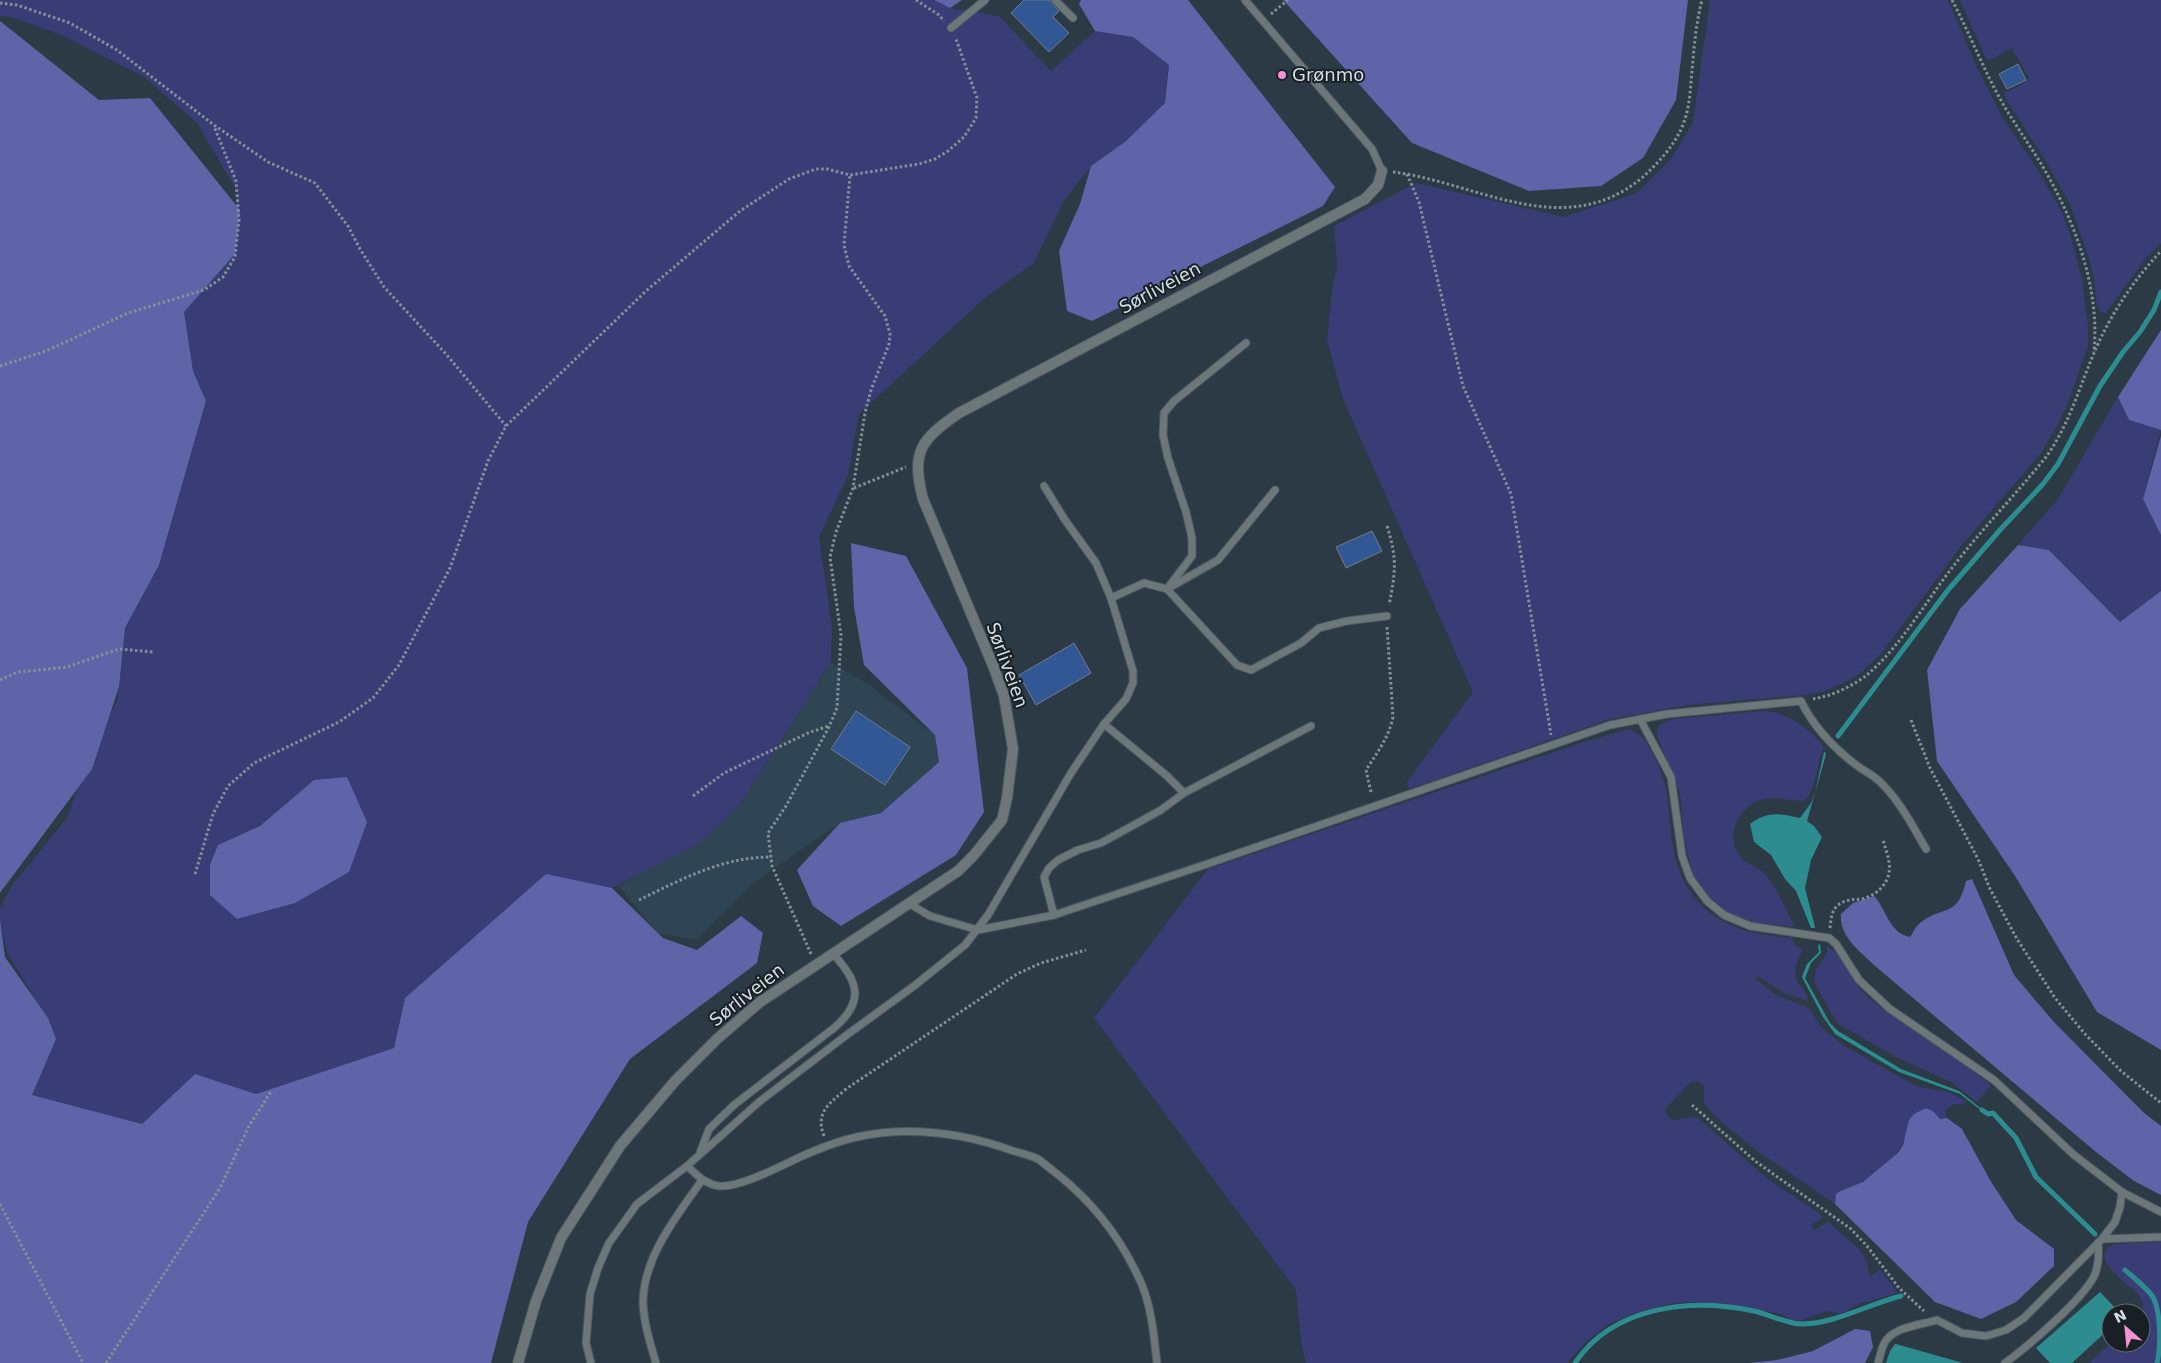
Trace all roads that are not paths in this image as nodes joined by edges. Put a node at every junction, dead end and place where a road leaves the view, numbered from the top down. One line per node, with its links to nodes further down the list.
1 (985, 0): 5 (lane)
2 (1055, 0): 4 (lane)
3 (1245, 0): 6 (lane)
4 (1072, 18)
5 (951, 28)
6 (1382, 171): 18 (street, Sørliveien)
7 (1246, 343): 10 (lane)
8 (1044, 486): 11 (lane)
9 (1275, 490): 10 (lane)
10 (1168, 589): 11 (lane); 12 (lane)
11 (1111, 598): 14 (lane)
12 (1387, 616)
13 (1640, 719): 17 (lane); 19 (lane); 25 (lane)
14 (1104, 724): 16 (lane); 20 (lane)
15 (1311, 726): 16 (lane)
16 (1184, 793): 19 (lane)
17 (1926, 849)
18 (910, 904): 20 (lane); 21 (street, Sørliveien)
19 (1054, 915): 20 (lane)
20 (978, 930): 22 (lane)
21 (832, 953): 22 (lane); 29 (street, Sørliveien)
22 (699, 1156): 23 (lane)
23 (687, 1166): 24 (lane); 30 (lane)
24 (702, 1180): 31 (lane); 32 (lane)
25 (2122, 1192): 26 (lane); 28 (lane)
26 (2161, 1212)
27 (2161, 1237): 28 (lane)
28 (2100, 1241): 33 (lane); 34 (lane)
29 (518, 1363)
30 (590, 1363)
31 (656, 1363)
32 (1158, 1363)
33 (1878, 1363)
34 (2006, 1363)

